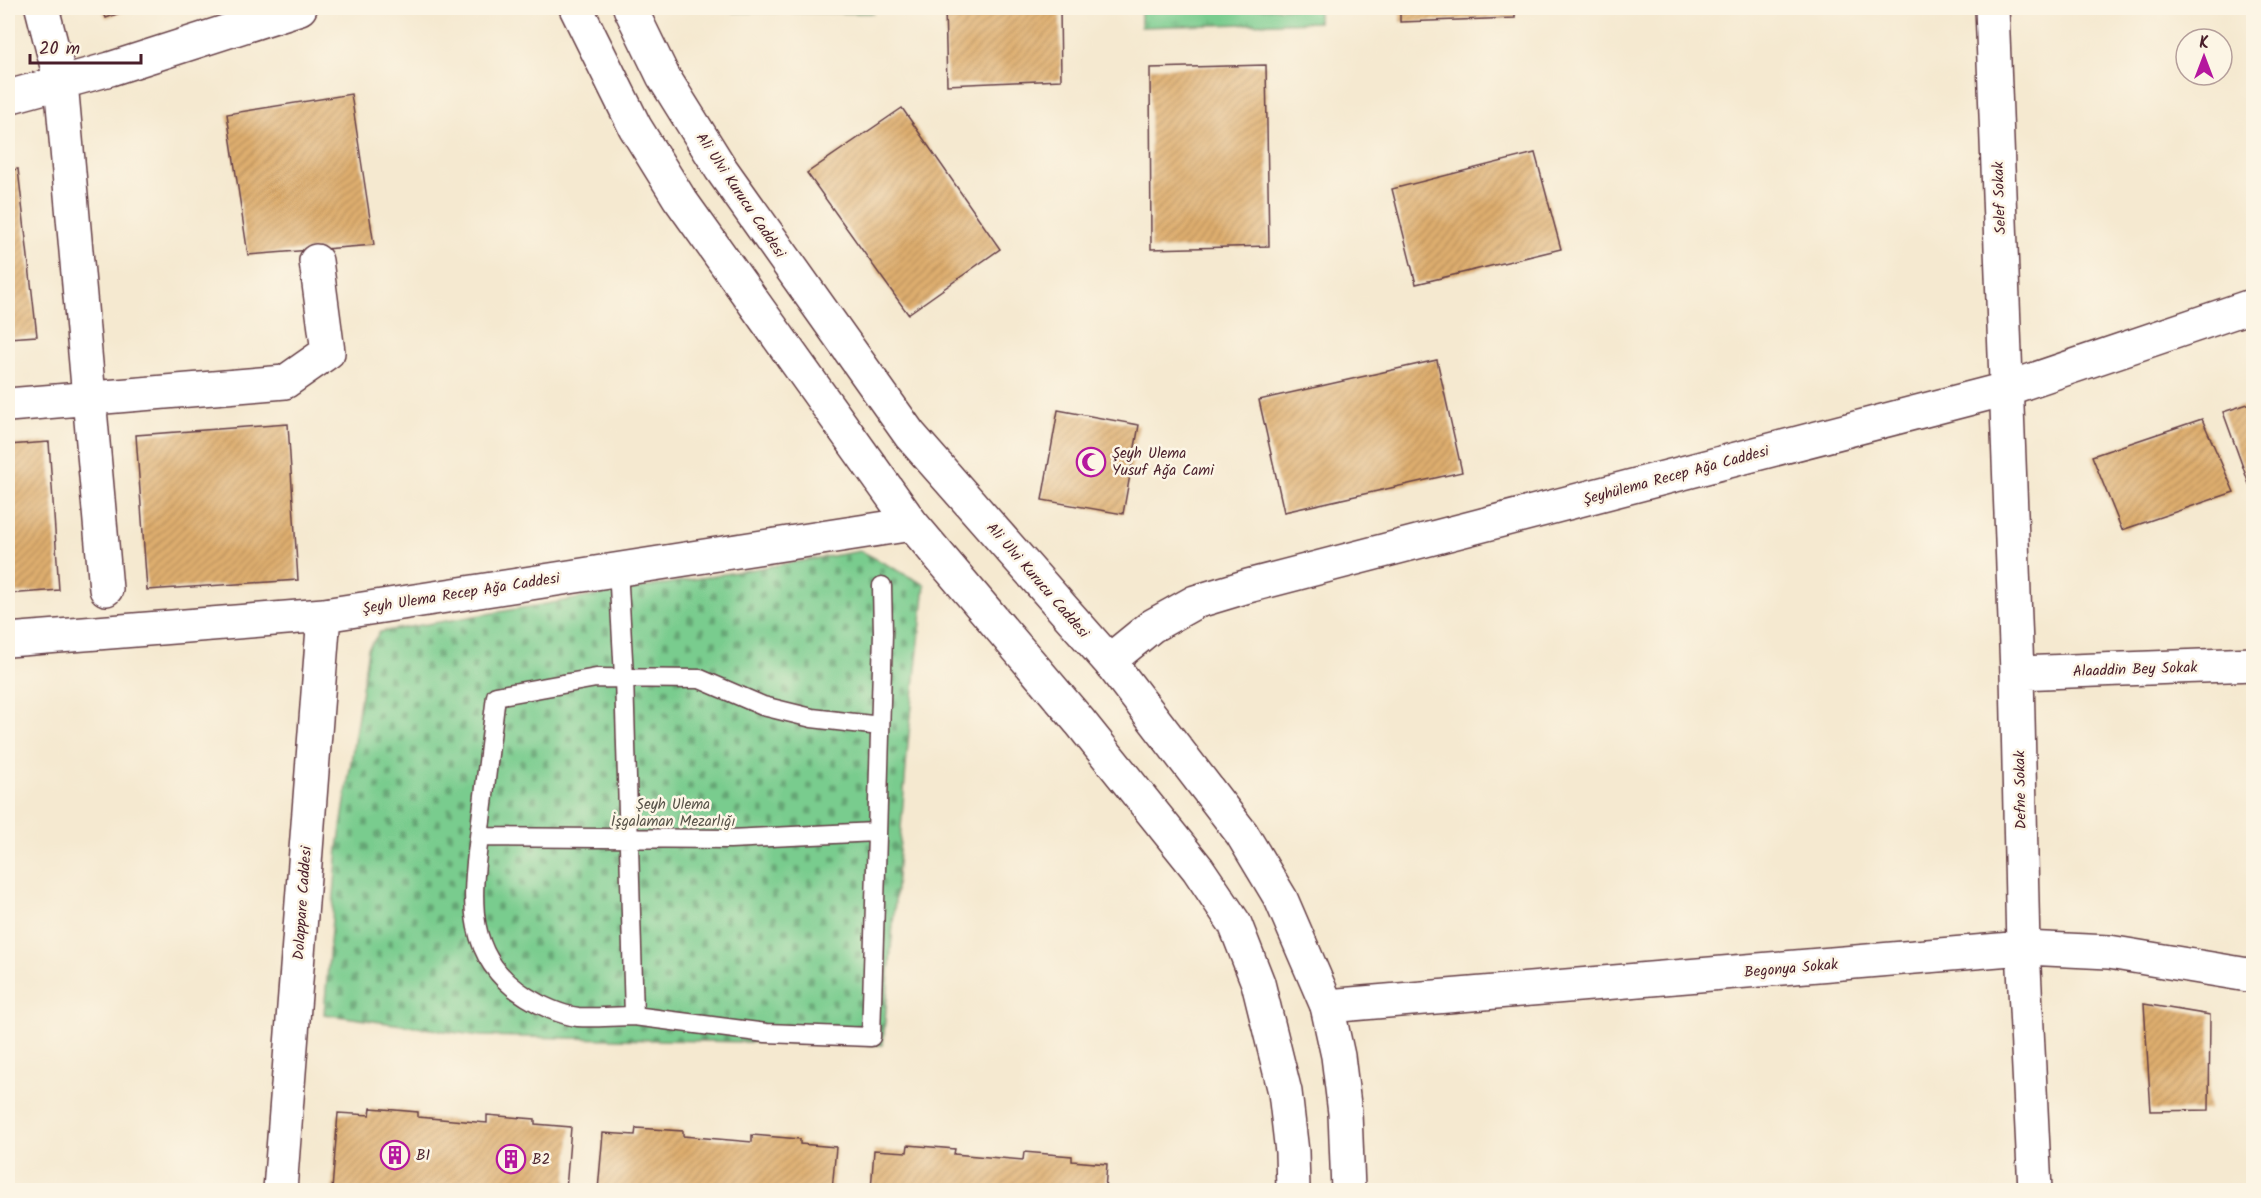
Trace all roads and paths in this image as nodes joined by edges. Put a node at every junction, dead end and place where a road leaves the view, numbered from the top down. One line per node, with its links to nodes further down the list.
1 (42, 8): 6 (street)
2 (300, 8): 6 (street)
3 (576, 8): 13 (street)
4 (630, 8): 19 (street, Ali Ulvi Kurucu Caddesi)
5 (1992, 8): 10 (street, Selef Sokak)
6 (61, 82): 7 (street); 11 (street)
7 (8, 96)
8 (316, 261): 11 (street)
9 (2253, 304): 10 (street, Şeyhülema Recep Ağa Caddesi)
10 (2006, 389): 19 (street, Şeyhülema Recep Ağa Caddesi); 21 (street, Defne Sokak)
11 (90, 398): 12 (street); 16 (street)
12 (8, 405)
13 (912, 524): 14 (street, Şeyh Ulema Recep Ağa Caddesi); 32 (street)
14 (618, 568): 17 (street, Şeyh Ulema Recep Ağa Caddesi); 22 (lane)
15 (882, 586): 23 (lane)
16 (106, 589)
17 (324, 615): 18 (street, Şeyh Ulema Recep Ağa Caddesi); 31 (street, Dolappare Caddesi)
18 (8, 640)
19 (1110, 661): 29 (street, Ali Ulvi Kurucu Caddesi)
20 (2253, 664): 21 (street, Alaaddin Bey Sokak)
21 (2018, 674): 27 (street, Defne Sokak)
22 (624, 676): 23 (lane); 25 (lane); 26 (lane)
23 (880, 726): 24 (lane)
24 (876, 832): 26 (lane); 30 (lane)
25 (479, 837): 26 (lane); 30 (lane)
26 (628, 839): 30 (lane)
27 (2023, 948): 28 (street, Begonya Sokak); 29 (street, Begonya Sokak); 34 (street, Defne Sokak)
28 (2253, 976)
29 (1328, 1006): 33 (street, Ali Ulvi Kurucu Caddesi)
30 (634, 1016)
31 (280, 1191)
32 (1293, 1191)
33 (1348, 1191)
34 (2035, 1191)

